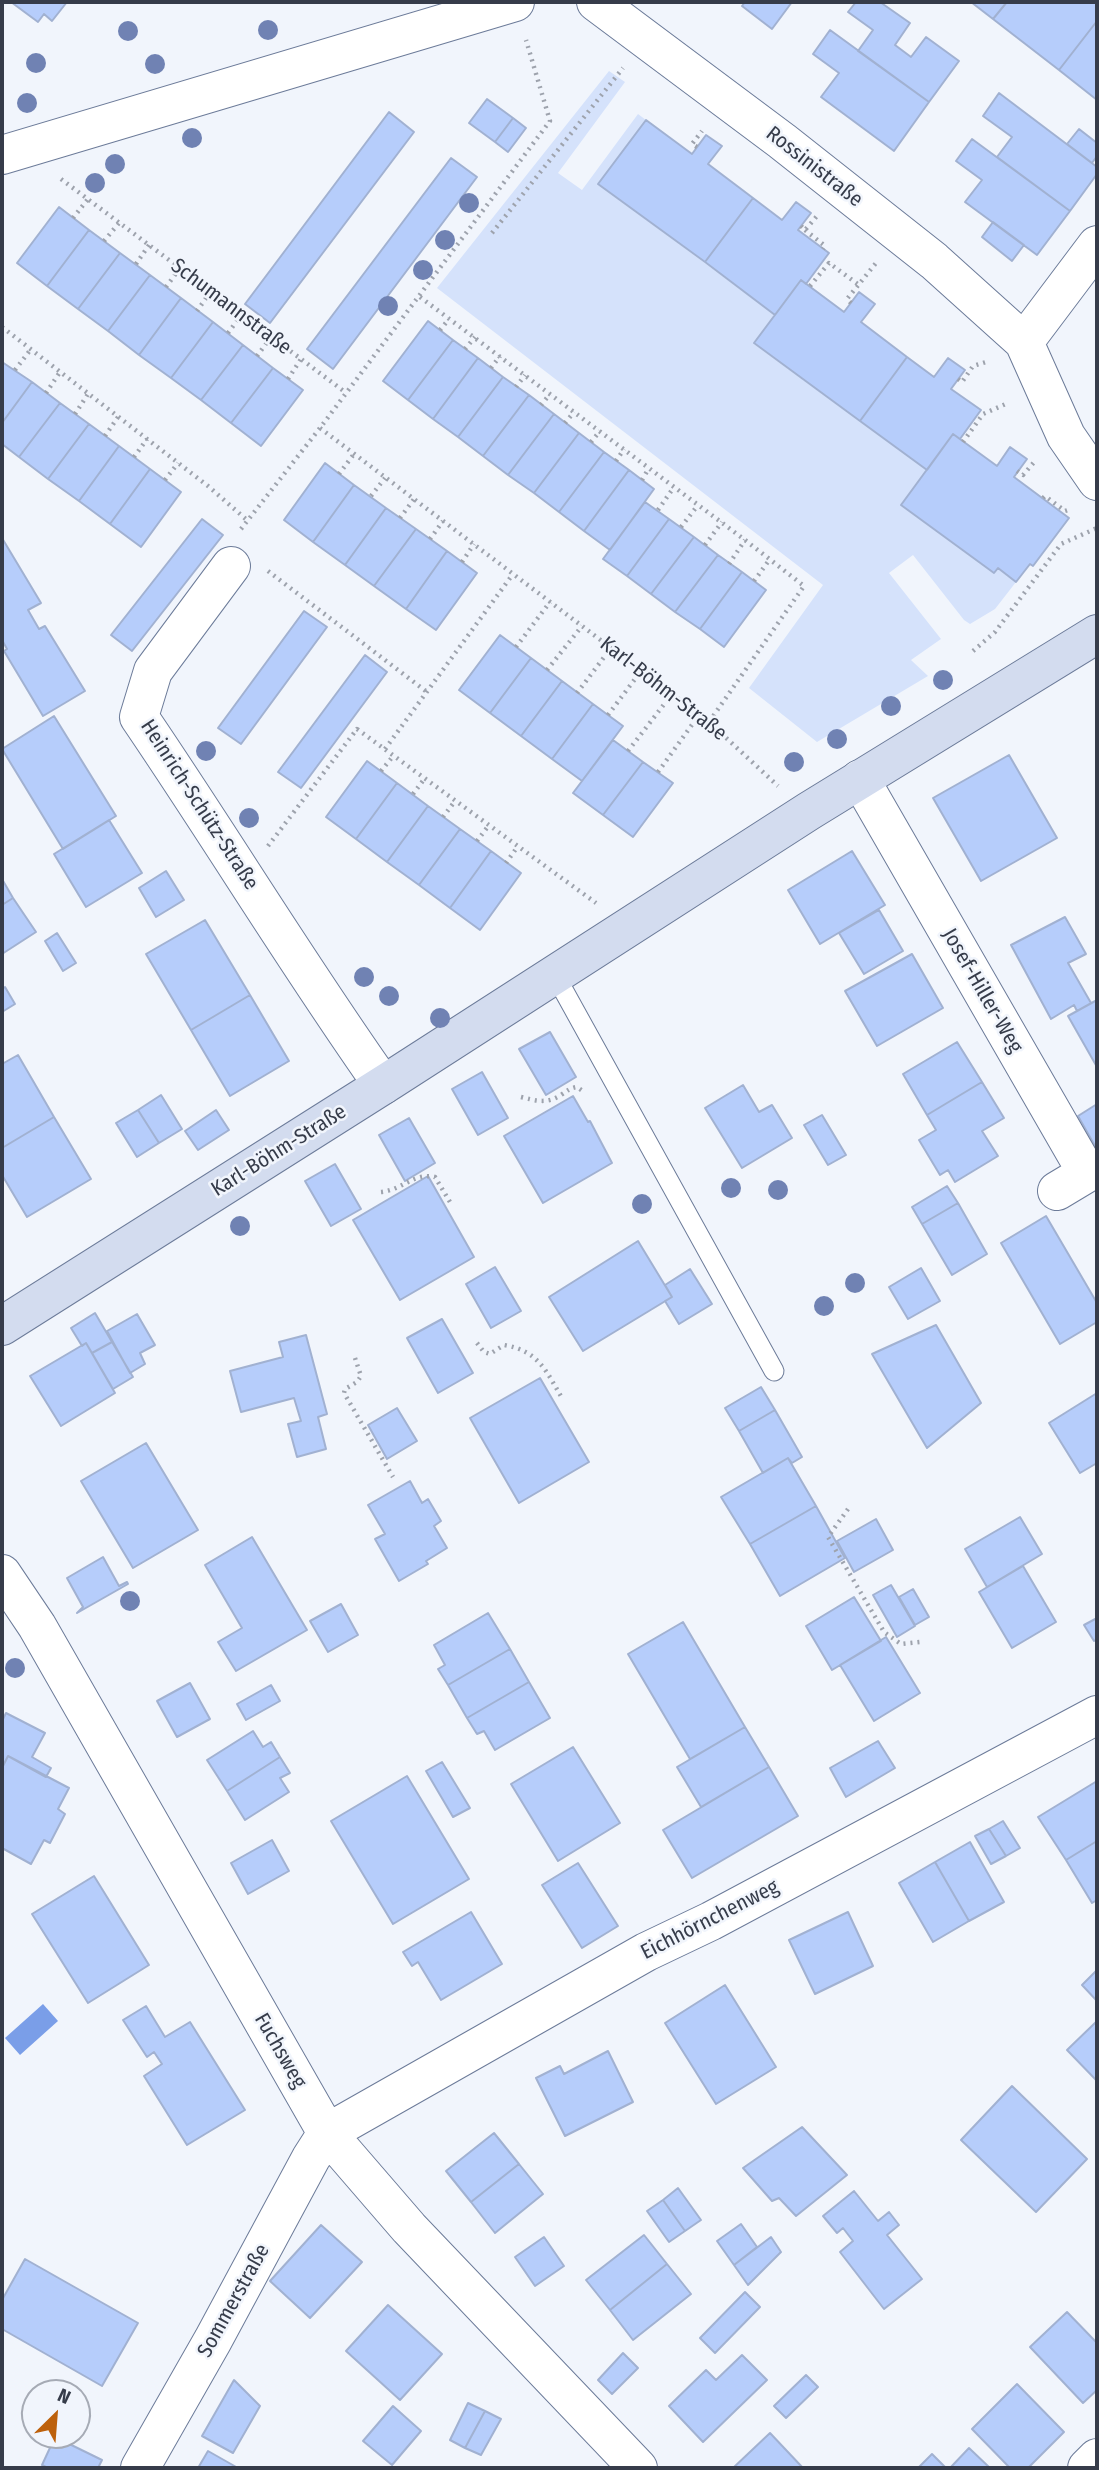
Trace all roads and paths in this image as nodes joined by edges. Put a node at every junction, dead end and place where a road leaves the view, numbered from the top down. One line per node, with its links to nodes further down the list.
1 (596, 2): 35 (street, Rossinistraße)
2 (519, 15): 6 (street); 23 (path)
3 (630, 59): 11 (path)
4 (705, 127): 5 (path)
5 (697, 147)
6 (11, 152): 7 (path, Schumannstraße)
7 (88, 199): 8 (path); 9 (path, Schumannstraße)
8 (73, 218)
9 (119, 223): 12 (path); 13 (path, Schumannstraße)
10 (805, 230): 15 (path)
11 (492, 233)
12 (104, 241)
13 (149, 245): 17 (path); 18 (path, Schumannstraße)
14 (1097, 245): 35 (street)
15 (823, 249)
16 (880, 257): 19 (path)
17 (136, 264)
18 (180, 268): 21 (path); 22 (path, Schumannstraße)
19 (859, 285): 20 (path); 24 (path)
20 (810, 286)
21 (166, 287)
22 (211, 291): 25 (path); 26 (path, Schumannstraße)
23 (419, 296): 27 (path); 46 (path)
24 (851, 303)
25 (197, 310)
26 (242, 314): 30 (path); 31 (path, Schumannstraße)
27 (449, 319): 29 (path); 32 (path)
28 (2, 327): 33 (path)
29 (440, 330)
30 (228, 333)
31 (271, 336): 36 (path); 38 (path, Schumannstraße)
32 (475, 337): 34 (path); 37 (path)
33 (31, 349): 40 (path); 41 (path)
34 (465, 349)
35 (1011, 351): 44 (path); 74 (street, Rossinistraße)
36 (257, 356)
37 (500, 356): 39 (path); 42 (path)
38 (302, 359): 43 (path); 46 (path, Schumannstraße)
39 (491, 368)
40 (15, 370)
41 (60, 372): 47 (path); 48 (path)
42 (525, 375): 45 (path); 49 (path)
43 (288, 379)
44 (958, 379)
45 (516, 387)
46 (345, 392): 56 (path)
47 (46, 393)
48 (88, 394): 53 (path); 54 (path)
49 (550, 394): 51 (path); 52 (path)
50 (1008, 403): 61 (path)
51 (541, 405)
52 (574, 412): 55 (path); 57 (path)
53 (75, 414)
54 (118, 417): 58 (path); 59 (path)
55 (565, 423)
56 (320, 428): 64 (path); 83 (path)
57 (600, 431): 60 (path); 62 (path)
58 (105, 436)
59 (146, 439): 65 (path); 67 (path)
60 (591, 442)
61 (963, 442)
62 (624, 449): 66 (path); 68 (path)
63 (1042, 451): 69 (path)
64 (354, 454): 70 (path); 71 (path)
65 (134, 457)
66 (616, 461)
67 (178, 463): 72 (path); 83 (path)
68 (649, 468): 73 (path); 75 (path)
69 (1017, 471)
70 (339, 474)
71 (385, 478): 76 (path); 78 (path)
72 (165, 480)
73 (642, 480)
74 (1097, 481)
75 (674, 487): 79 (path); 80 (path)
76 (371, 496)
77 (1043, 498): 81 (path)
78 (414, 499): 82 (path); 84 (path)
79 (698, 505): 85 (path); 86 (path)
80 (658, 510)
81 (1065, 511)
82 (400, 517)
83 (248, 521): 95 (path)
84 (443, 521): 88 (path); 90 (path)
85 (722, 522): 89 (path); 91 (path)
86 (681, 527)
87 (1097, 528): 103 (path)
88 (430, 539)
89 (745, 540): 92 (path); 94 (path)
90 (474, 544): 93 (path); 96 (path)
91 (705, 545)
92 (770, 559): 97 (path); 111 (path)
93 (462, 562)
94 (729, 564)
95 (247, 567): 106 (path); 127 (street, Heinrich-Schütz-Straße)
96 (513, 574): 98 (path, Karl-Böhm-Straße); 106 (path)
97 (754, 582)
98 (550, 602): 99 (path, Karl-Böhm-Straße); 101 (path)
99 (582, 626): 102 (path, Karl-Böhm-Straße); 104 (path)
100 (1097, 634): 118 (street, Karl-Böhm-Straße)
101 (516, 647)
102 (611, 648): 105 (path, Karl-Böhm-Straße); 107 (path)
103 (973, 651)
104 (547, 670)
105 (641, 671): 108 (path, Karl-Böhm-Straße); 109 (path)
106 (427, 692): 112 (path)
107 (577, 693)
108 (671, 694): 110 (path, Karl-Böhm-Straße); 113 (path)
109 (608, 715)
110 (699, 715): 111 (path, Karl-Böhm-Straße); 116 (path)
111 (709, 722): 121 (path, Karl-Böhm-Straße)
112 (385, 749): 114 (path); 127 (path)
113 (628, 751)
114 (394, 755): 115 (path); 117 (path)
115 (381, 771)
116 (658, 772)
117 (425, 778): 119 (path); 120 (path)
118 (860, 779): 121 (street, Karl-Böhm-Straße); 133 (street, Josef-Hiller-Weg)
119 (413, 794)
120 (456, 800): 122 (path); 123 (path)
121 (809, 811): 128 (street, Karl-Böhm-Straße)
122 (443, 817)
123 (489, 825): 124 (path); 125 (path)
124 (477, 841)
125 (518, 846): 126 (path); 128 (path)
126 (506, 863)
127 (245, 877): 130 (street, Heinrich-Schütz-Straße)
128 (628, 927): 129 (street, Karl-Böhm-Straße)
129 (555, 975): 130 (street, Karl-Böhm-Straße); 139 (lane)
130 (383, 1085): 136 (street, Karl-Böhm-Straße)
131 (521, 1097): 132 (path)
132 (589, 1099)
133 (1057, 1191)
134 (381, 1192): 135 (path)
135 (450, 1202)
136 (2, 1326)
137 (477, 1343): 140 (path)
138 (355, 1358): 141 (path)
139 (774, 1371)
140 (562, 1398)
141 (393, 1477)
142 (848, 1509): 144 (path)
143 (2, 1574): 146 (street, Fuchsweg)
144 (920, 1642)
145 (1097, 1715): 146 (street, Eichhörnchenweg)
146 (327, 2133): 148 (street, Sommerstraße); 149 (street, Fuchsweg)
147 (1097, 2458): 150 (street)
148 (139, 2468)
149 (638, 2468)
150 (1087, 2468)

